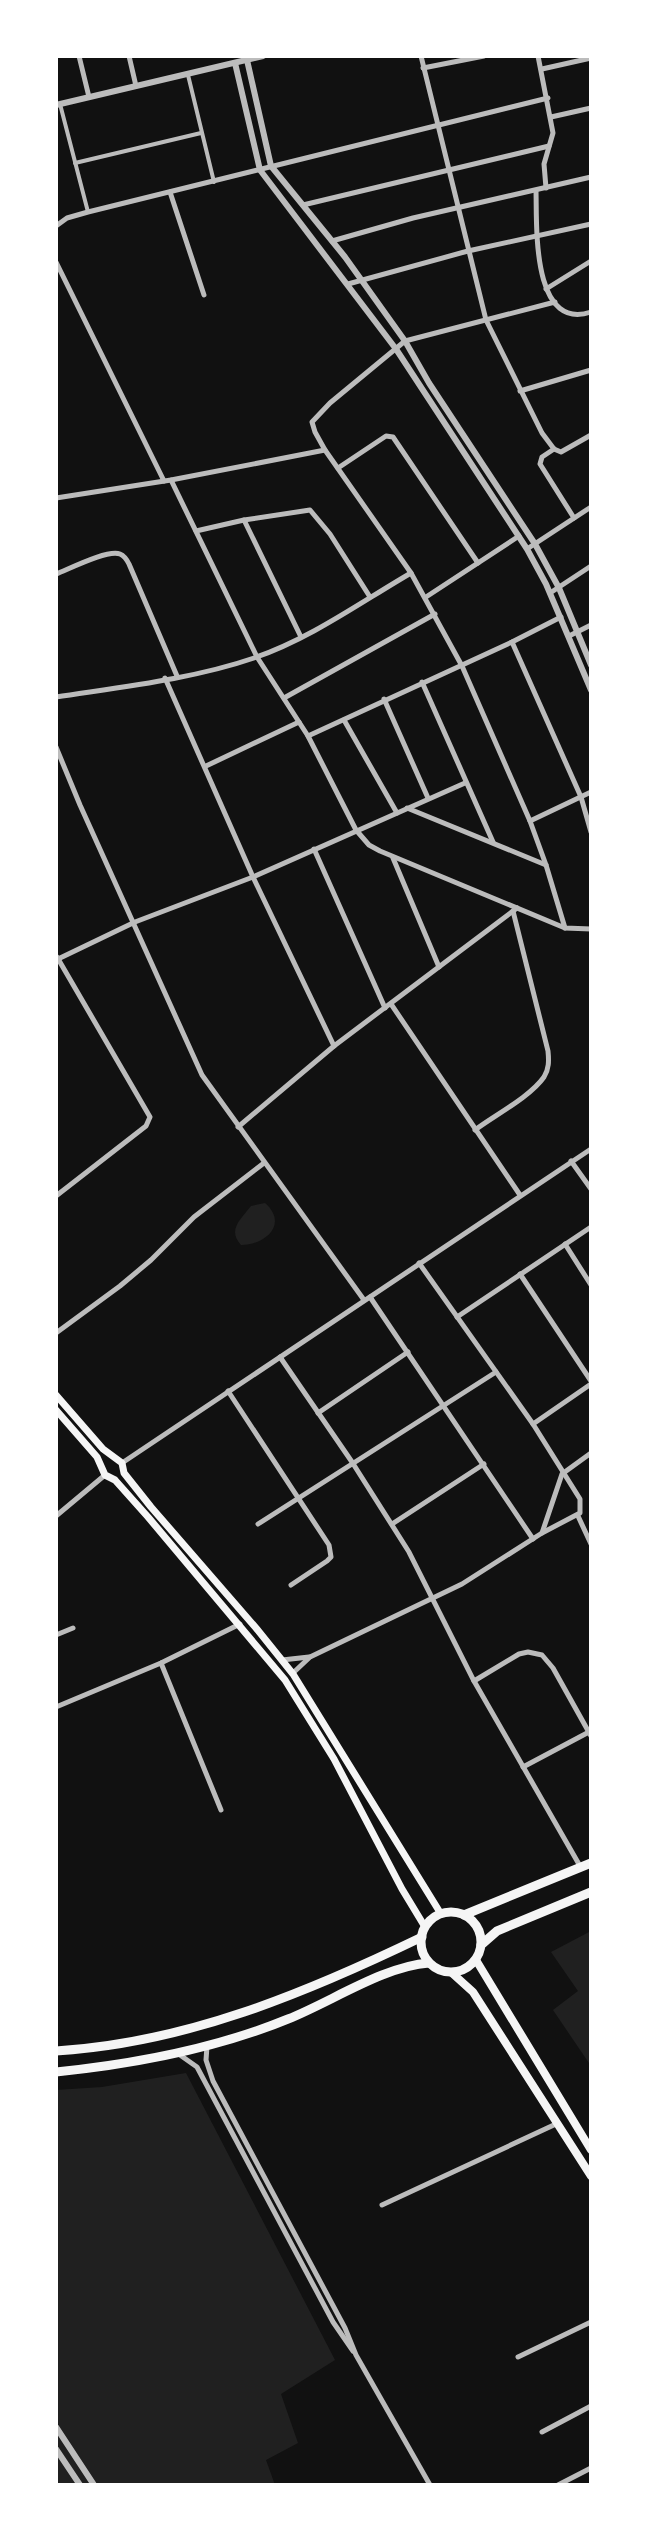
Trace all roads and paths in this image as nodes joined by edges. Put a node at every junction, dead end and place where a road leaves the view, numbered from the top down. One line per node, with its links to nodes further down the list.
1 (79, 56): 14 (street)
2 (129, 56): 13 (street)
3 (263, 56): 8 (street)
4 (421, 56): 10 (street)
5 (484, 56): 10 (street)
6 (538, 56): 11 (street)
7 (591, 58): 11 (street)
8 (247, 60): 9 (street); 23 (street)
9 (235, 63): 12 (street); 25 (street)
10 (423, 68): 19 (street)
11 (542, 69): 15 (street)
12 (188, 74): 13 (street); 20 (street)
13 (136, 86): 14 (street)
14 (89, 97): 16 (street)
15 (548, 98): 18 (street); 19 (street)
16 (58, 104): 22 (street)
17 (591, 108): 18 (street)
18 (551, 117): 21 (street)
19 (439, 124): 23 (street); 24 (street)
20 (201, 133): 22 (street); 27 (street)
21 (549, 146): 24 (street); 28 (street)
22 (75, 163): 33 (street)
23 (271, 166): 25 (street); 31 (street)
24 (449, 169): 31 (street); 32 (street)
25 (260, 170): 27 (street); 42 (street)
26 (591, 177): 28 (street)
27 (214, 182): 30 (street)
28 (546, 188): 29 (street)
29 (536, 191): 32 (street); 36 (street)
30 (170, 192): 33 (street); 44 (street)
31 (303, 205): 37 (street)
32 (457, 209): 37 (street); 38 (street)
33 (88, 212): 35 (street)
34 (591, 224): 36 (street)
35 (56, 226)
36 (537, 235): 38 (street); 43 (street)
37 (332, 241): 41 (street)
38 (468, 251): 41 (street); 47 (street)
39 (591, 261): 43 (street)
40 (56, 262): 56 (street)
41 (360, 279): 42 (street); 48 (street)
42 (348, 284): 49 (street)
43 (546, 289): 45 (street)
44 (204, 295)
45 (555, 302): 46 (street); 47 (street)
46 (591, 312)
47 (486, 320): 48 (street); 51 (street)
48 (405, 341): 49 (street); 63 (street)
49 (396, 349): 54 (street); 62 (street)
50 (591, 370): 51 (street)
51 (520, 391): 53 (street)
52 (591, 435): 53 (street)
53 (554, 449): 59 (street)
54 (325, 450): 55 (street); 56 (street)
55 (338, 468): 65 (street); 67 (street)
56 (167, 481): 57 (street); 61 (street)
57 (56, 498)
58 (591, 507): 59 (street)
59 (574, 518): 63 (street)
60 (244, 520): 61 (street); 71 (street); 78 (street)
61 (196, 531): 80 (street)
62 (519, 536): 64 (street); 65 (street)
63 (535, 544): 64 (street); 69 (street)
64 (527, 549): 70 (street)
65 (478, 563): 72 (street)
66 (591, 566): 69 (street)
67 (411, 573): 71 (street); 72 (street)
68 (56, 574): 83 (street)
69 (559, 588): 70 (street); 76 (street)
70 (550, 593): 74 (street)
71 (370, 597): 78 (street)
72 (426, 597): 73 (street)
73 (435, 614): 82 (street); 88 (street)
74 (561, 617): 77 (street); 79 (street)
75 (591, 625): 76 (street)
76 (578, 630): 77 (street); 81 (street)
77 (569, 636): 86 (street)
78 (301, 637): 80 (street)
79 (512, 642): 82 (street); 97 (street)
80 (257, 657): 83 (street); 88 (street)
81 (591, 665)
82 (462, 666): 85 (street); 101 (street)
83 (177, 676): 84 (street)
84 (165, 678): 87 (street); 94 (street)
85 (422, 682): 89 (street); 95 (street)
86 (591, 690)
87 (56, 697)
88 (284, 698): 91 (street)
89 (384, 699): 90 (street); 98 (street)
90 (344, 720): 92 (street); 100 (street)
91 (299, 722): 92 (street); 94 (street)
92 (308, 736): 102 (street)
93 (56, 747): 110 (street)
94 (206, 766): 108 (street)
95 (465, 783): 98 (street); 104 (street)
96 (591, 792): 97 (street)
97 (581, 797): 101 (street); 103 (street)
98 (428, 798): 99 (street)
99 (407, 808): 100 (street); 104 (street)
100 (397, 813): 102 (street)
101 (530, 821): 107 (street)
102 (356, 830): 105 (street); 106 (street)
103 (591, 832)
104 (493, 842): 107 (street)
105 (314, 849): 108 (street); 115 (street)
106 (392, 856): 109 (street); 114 (street)
107 (546, 865): 111 (street)
108 (253, 877): 110 (street); 116 (street)
109 (515, 910): 111 (street); 114 (street); 118 (street)
110 (135, 922): 113 (street); 117 (street)
111 (565, 928): 112 (street)
112 (591, 929)
113 (57, 958): 124 (street)
114 (439, 967): 115 (street)
115 (388, 1006): 116 (street); 118 (street)
116 (334, 1046): 117 (street)
117 (238, 1127): 121 (street)
118 (475, 1130): 123 (street)
119 (591, 1149): 120 (street)
120 (571, 1161): 122 (street); 123 (street)
121 (264, 1163): 130 (street); 132 (street)
122 (591, 1189)
123 (520, 1195): 127 (street)
124 (56, 1196)
125 (591, 1227): 126 (street)
126 (565, 1244): 128 (street); 129 (street)
127 (419, 1263): 130 (street); 131 (street)
128 (520, 1274): 131 (street); 136 (street)
129 (591, 1285)
130 (367, 1298): 133 (street); 134 (street)
131 (457, 1317): 135 (street)
132 (56, 1333)
133 (408, 1352): 139 (street); 141 (street)
134 (280, 1357): 137 (street); 141 (street)
135 (496, 1372): 139 (street); 142 (street)
136 (591, 1383): 142 (street)
137 (228, 1391): 144 (street); 151 (street)
138 (56, 1395): 144 (main road)
139 (444, 1405): 145 (street); 146 (street)
140 (56, 1410): 147 (main road)
141 (318, 1413): 145 (street)
142 (533, 1424): 149 (street)
143 (591, 1453): 149 (street)
144 (119, 1461): 147 (main road); 148 (main road)
145 (352, 1462): 151 (street); 155 (street)
146 (484, 1464): 155 (street); 157 (street)
147 (104, 1472): 150 (main road); 152 (street)
148 (124, 1473): 150 (main road); 165 (main road)
149 (562, 1474): 153 (street); 156 (street)
150 (115, 1480): 161 (main road)
151 (298, 1497): 154 (street); 159 (street)
152 (56, 1516)
153 (578, 1516): 156 (street); 158 (street)
154 (258, 1524)
155 (392, 1524): 160 (street)
156 (542, 1533): 157 (street)
157 (533, 1539): 160 (street)
158 (591, 1544)
159 (291, 1585)
160 (432, 1597): 164 (street); 168 (street)
161 (240, 1624): 166 (street); 177 (main road)
162 (73, 1628): 163 (street)
163 (56, 1635)
164 (310, 1657): 165 (street); 167 (street)
165 (282, 1660): 167 (main road)
166 (161, 1663): 169 (street); 172 (street)
167 (293, 1674): 175 (main road)
168 (474, 1681): 170 (street); 171 (street)
169 (56, 1707)
170 (590, 1734): 171 (street)
171 (523, 1767): 173 (street)
172 (221, 1810)
173 (586, 1865): 176 (highway)
174 (591, 1892): 178 (highway)
175 (441, 1914): 176 (highway); 177 (highway)
176 (464, 1915): 178 (highway)
177 (423, 1932): 180 (highway); 183 (highway)
178 (481, 1945): 179 (highway)
179 (476, 1960): 181 (highway); 187 (main road)
180 (429, 1963): 181 (highway); 182 (highway)
181 (452, 1973): 186 (main road)
182 (207, 2045): 184 (highway); 191 (street)
183 (56, 2051)
184 (175, 2054): 185 (highway); 191 (street)
185 (56, 2072)
186 (556, 2124): 188 (main road); 189 (street)
187 (591, 2150)
188 (591, 2176)
189 (382, 2205)
190 (591, 2322): 192 (street)
191 (356, 2355): 201 (street)
192 (518, 2357)
193 (591, 2406): 195 (street)
194 (56, 2427): 200 (street)
195 (542, 2432)
196 (56, 2449): 199 (street)
197 (591, 2468): 198 (street)
198 (576, 2476): 202 (street); 203 (street)
199 (80, 2485)
200 (94, 2485)
201 (430, 2485)
202 (558, 2485)
203 (581, 2485)

